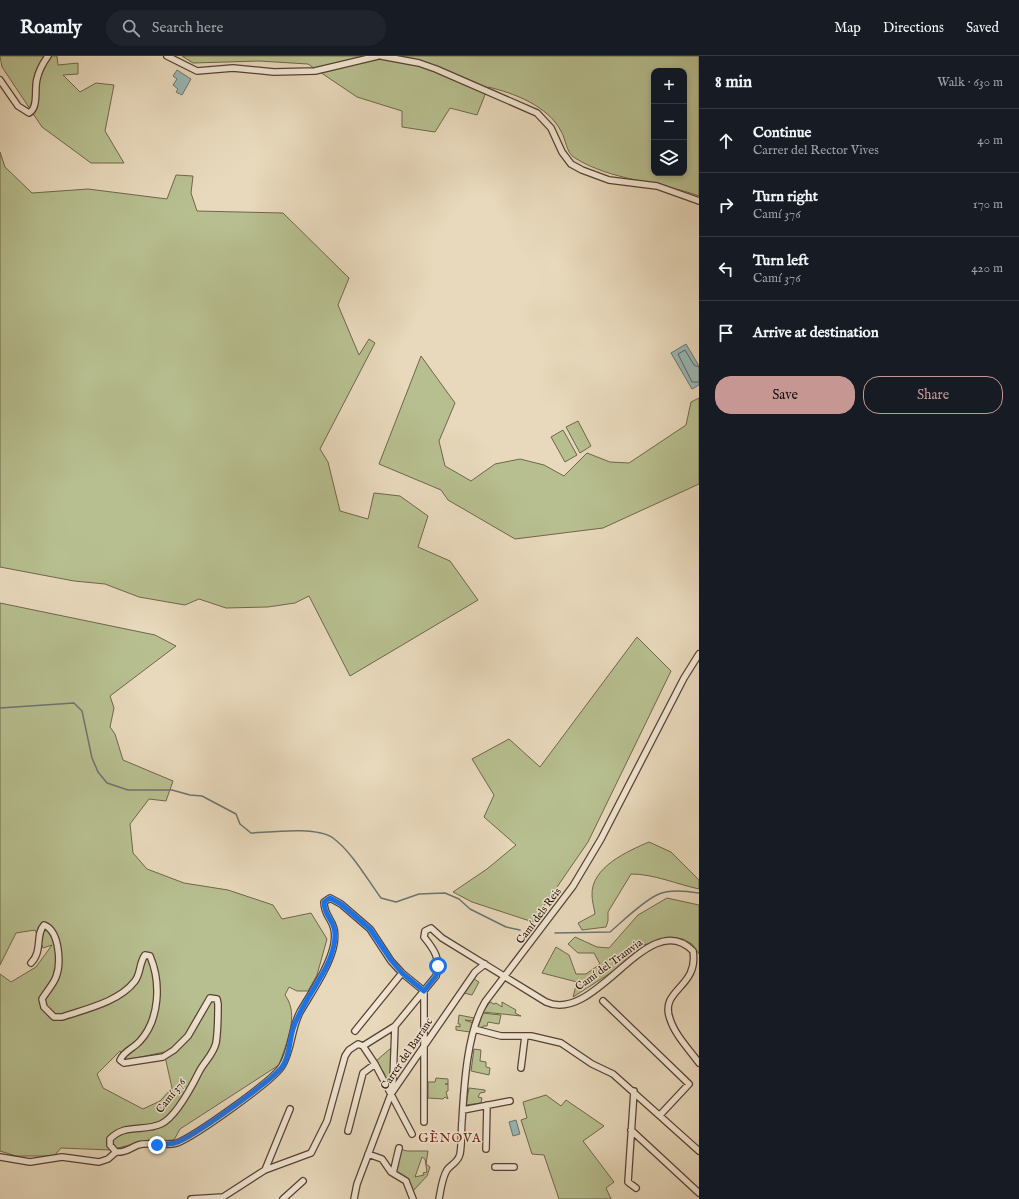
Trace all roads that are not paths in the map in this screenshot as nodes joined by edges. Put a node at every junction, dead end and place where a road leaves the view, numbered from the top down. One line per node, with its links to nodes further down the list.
1 (48, 56): 4 (street)
2 (167, 56): 3 (street)
3 (379, 56): 5 (street)
4 (0, 80)
5 (699, 201)
6 (699, 654): 12 (street, Camí dels Reis)
7 (31, 963): 38 (street, Camí 376)
8 (485, 964): 9 (street, Carrer del Barranc); 11 (street, Camí del Tramvia); 13 (street, Camí del Tramvia)
9 (475, 972): 11 (street); 20 (street, Carrer del Barranc)
10 (402, 973): 13 (street); 17 (street); 38 (street)
11 (499, 973): 12 (street, Camí del Tramvia)
12 (506, 977): 16 (street, Camí dels Reis); 21 (street, Camí del Tramvia)
13 (424, 991): 15 (street); 20 (street)
14 (603, 1001): 30 (street)
15 (395, 1026): 19 (street); 25 (street)
16 (474, 1029): 18 (street); 29 (street, Camí dels Reis)
17 (355, 1031)
18 (525, 1036): 23 (street); 24 (street)
19 (363, 1046): 22 (street); 43 (street)
20 (425, 1047): 25 (street, Carrer del Barranc); 31 (street)
21 (699, 1063)
22 (375, 1064): 25 (street); 33 (street)
23 (521, 1068)
24 (634, 1091): 30 (street); 32 (street)
25 (391, 1094): 34 (street); 39 (street, Carrer del Barranc)
26 (510, 1101): 27 (street)
27 (487, 1105): 29 (street); 36 (street)
28 (290, 1109): 43 (street)
29 (463, 1110): 54 (street, Camí dels Reis)
30 (660, 1115): 37 (street)
31 (424, 1122)
32 (631, 1130): 46 (street); 48 (street)
33 (348, 1131)
34 (412, 1134)
35 (399, 1148): 44 (street)
36 (486, 1149)
37 (699, 1151)
38 (116, 1152): 40 (street)
39 (368, 1154): 44 (street); 52 (street, Carrer del Barranc)
40 (0, 1156)
41 (495, 1167): 42 (street)
42 (514, 1167)
43 (265, 1170): 47 (street)
44 (393, 1173): 53 (street)
45 (303, 1181): 51 (street)
46 (636, 1188)
47 (232, 1192): 49 (street); 50 (street)
48 (699, 1193)
49 (191, 1199)
50 (227, 1199)
51 (283, 1199)
52 (354, 1199)
53 (413, 1199)
54 (439, 1199)

